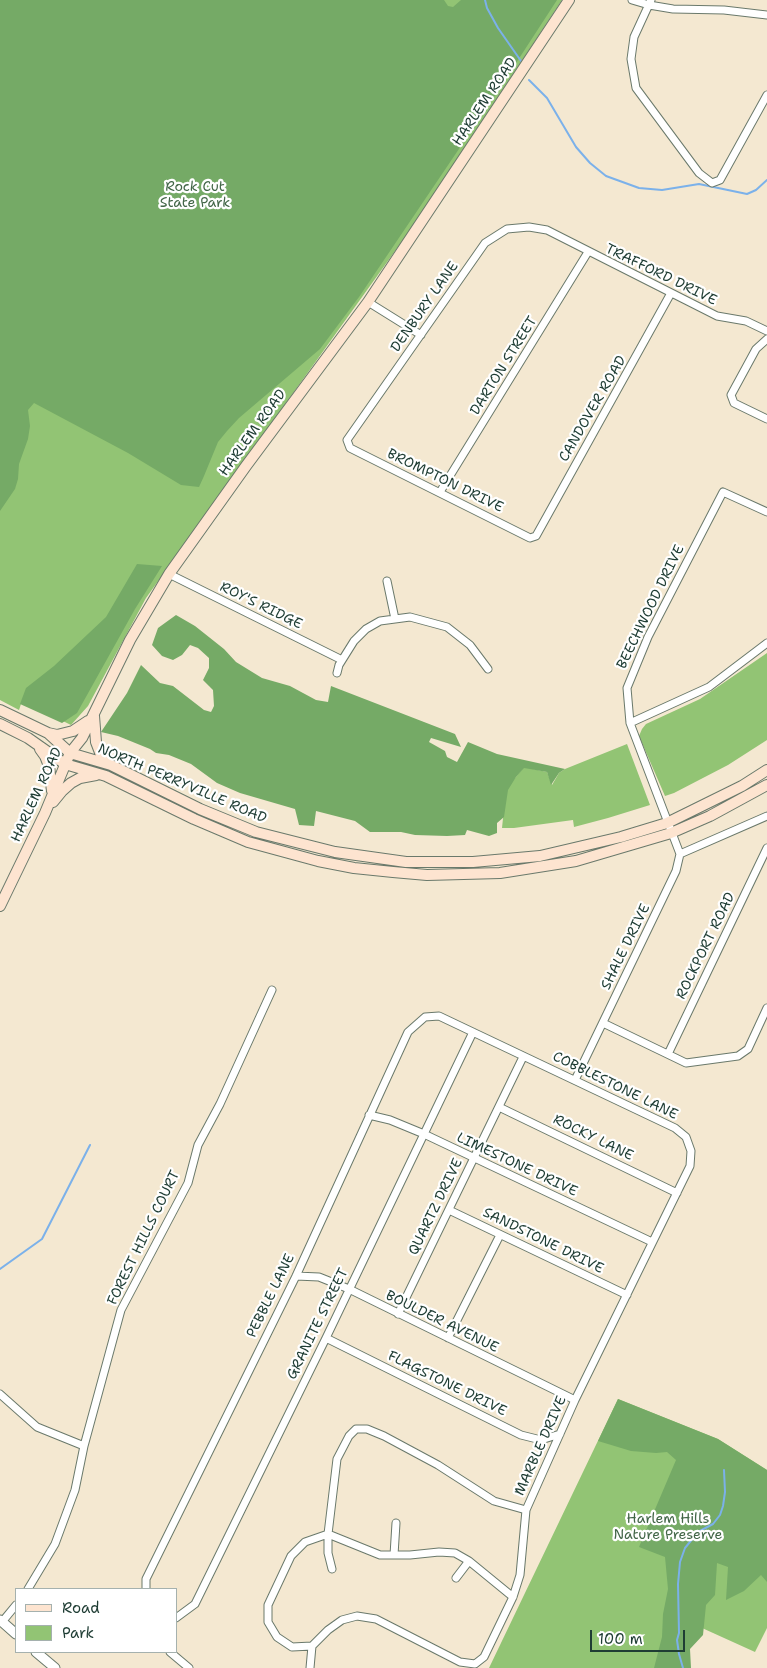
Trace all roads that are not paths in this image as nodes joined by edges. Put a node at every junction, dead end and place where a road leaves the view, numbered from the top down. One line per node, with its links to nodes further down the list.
1 (569, 0): 9 (main road, HARLEM ROAD)
2 (632, 0): 3 (street)
3 (650, 3): 4 (street); 5 (street)
4 (767, 15)
5 (767, 95)
6 (547, 230): 7 (street, TRAFFORD DRIVE); 11 (street, DENBURY LANE)
7 (588, 252): 8 (street, TRAFFORD DRIVE); 15 (street, DARTON STREET)
8 (671, 293): 10 (street, TRAFFORD DRIVE); 17 (street, CANDOVER ROAD)
9 (368, 302): 11 (street); 18 (main road, HARLEM ROAD)
10 (767, 331)
11 (421, 335): 14 (street, DENBURY LANE)
12 (767, 339): 13 (street)
13 (767, 419)
14 (347, 440): 15 (street, BROMPTON DRIVE)
15 (440, 492): 17 (street, BROMPTON DRIVE)
16 (767, 512): 27 (street, BEECHWOOD DRIVE)
17 (536, 536)
18 (169, 574): 22 (street, ROY'S RIDGE); 26 (main road, HARLEM ROAD)
19 (387, 581): 20 (street)
20 (395, 619): 22 (street); 23 (street)
21 (767, 644): 27 (street)
22 (342, 660): 24 (street)
23 (488, 669)
24 (337, 673)
25 (0, 710): 29 (main road, NORTH PERRYVILLE ROAD)
26 (94, 714): 29 (main road); 31 (main road, HARLEM ROAD); 33 (main road)
27 (630, 723): 39 (street, BEECHWOOD DRIVE)
28 (0, 724): 30 (main road, NORTH PERRYVILLE ROAD)
29 (48, 733): 31 (main road, NORTH PERRYVILLE ROAD)
30 (28, 738): 32 (main road, NORTH PERRYVILLE ROAD); 37 (main road)
31 (70, 753): 32 (main road, HARLEM ROAD); 33 (main road, NORTH PERRYVILLE ROAD)
32 (65, 764): 35 (main road, NORTH PERRYVILLE ROAD); 37 (main road, HARLEM ROAD)
33 (111, 765): 39 (main road, NORTH PERRYVILLE ROAD)
34 (767, 770): 39 (main road, NORTH PERRYVILLE ROAD)
35 (106, 776): 37 (main road); 40 (main road, NORTH PERRYVILLE ROAD)
36 (767, 785): 40 (main road, NORTH PERRYVILLE ROAD)
37 (45, 813): 43 (main road, HARLEM ROAD)
38 (767, 816): 42 (street)
39 (667, 823): 40 (street)
40 (671, 833): 42 (street)
41 (767, 848): 49 (street, ROCKPORT ROAD)
42 (680, 854): 47 (street, SHALE DRIVE)
43 (0, 906)
44 (272, 990): 69 (street, FOREST HILLS COURT)
45 (767, 1008): 49 (street)
46 (425, 1017): 48 (street, COBBLESTONE LANE); 53 (street, PEBBLE LANE)
47 (603, 1024): 49 (street); 51 (street, SHALE DRIVE)
48 (473, 1032): 50 (street, COBBLESTONE LANE); 54 (street, GRANITE STREET)
49 (668, 1054)
50 (523, 1057): 51 (street, COBBLESTONE LANE); 52 (street, QUARTZ DRIVE)
51 (575, 1080): 56 (street, COBBLESTONE LANE)
52 (499, 1107): 55 (street, QUARTZ DRIVE); 56 (street, ROCKY LANE)
53 (369, 1115): 54 (street, LIMESTONE DRIVE); 60 (street, PEBBLE LANE)
54 (424, 1134): 55 (street, LIMESTONE DRIVE); 61 (street, GRANITE STREET)
55 (474, 1158): 57 (street, QUARTZ DRIVE); 59 (street, LIMESTONE DRIVE)
56 (677, 1193): 59 (street, COBBLESTONE LANE)
57 (449, 1210): 58 (street, SANDSTONE DRIVE); 63 (street, QUARTZ DRIVE)
58 (500, 1235): 62 (street, SANDSTONE DRIVE); 65 (street)
59 (652, 1242): 62 (street, MARBLE DRIVE)
60 (296, 1276): 61 (street, BOULDER AVENUE); 78 (street, PEBBLE LANE)
61 (349, 1289): 63 (street, BOULDER AVENUE); 64 (street, GRANITE STREET)
62 (627, 1295): 67 (street, MARBLE DRIVE)
63 (398, 1314): 65 (street, BOULDER AVENUE)
64 (326, 1338): 68 (street, FLAGSTONE DRIVE); 81 (street, GRANITE STREET)
65 (448, 1338): 67 (street, BOULDER AVENUE)
66 (0, 1394): 69 (street)
67 (575, 1400): 68 (street, MARBLE DRIVE)
68 (560, 1434): 70 (street, MARBLE DRIVE)
69 (84, 1446): 77 (street, FOREST HILLS COURT)
70 (526, 1510): 72 (street); 79 (street, MARBLE DRIVE)
71 (396, 1524): 73 (street)
72 (328, 1534): 73 (street); 75 (street); 84 (street)
73 (394, 1554): 74 (street)
74 (468, 1561): 76 (street); 79 (street)
75 (332, 1569)
76 (456, 1578)
77 (29, 1588)
78 (146, 1588)
79 (513, 1597): 84 (street, MARBLE DRIVE)
80 (15, 1606): 82 (street)
81 (178, 1617)
82 (1, 1621): 83 (street)
83 (15, 1633)
84 (312, 1646): 89 (street)
85 (37, 1653): 87 (street)
86 (171, 1653): 88 (street)
87 (53, 1667)
88 (189, 1668)
89 (310, 1668)

